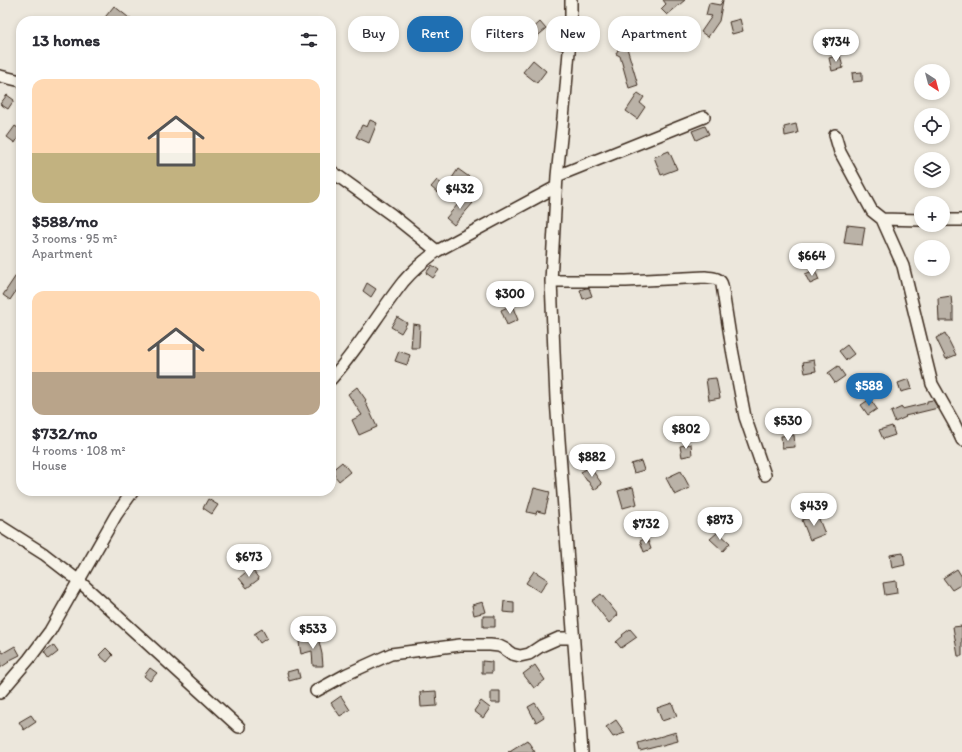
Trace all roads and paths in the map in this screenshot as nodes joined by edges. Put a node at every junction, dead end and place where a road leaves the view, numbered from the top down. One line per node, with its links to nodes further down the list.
1 (571, 0): 7 (street)
2 (0, 76): 3 (street)
3 (16, 80)
4 (704, 117): 7 (street)
5 (835, 135): 8 (street)
6 (336, 175): 12 (street)
7 (557, 181): 12 (street); 13 (street)
8 (882, 219): 9 (street); 15 (street)
9 (914, 220)
10 (950, 220): 11 (street)
11 (962, 220)
12 (437, 251): 14 (street)
13 (551, 281): 16 (street); 20 (street)
14 (336, 373)
15 (962, 440)
16 (765, 475)
17 (129, 496): 19 (street)
18 (0, 526): 19 (street)
19 (79, 581): 22 (street); 23 (street)
20 (574, 638): 21 (street); 24 (street)
21 (316, 691)
22 (0, 693)
23 (239, 728)
24 (582, 752)

